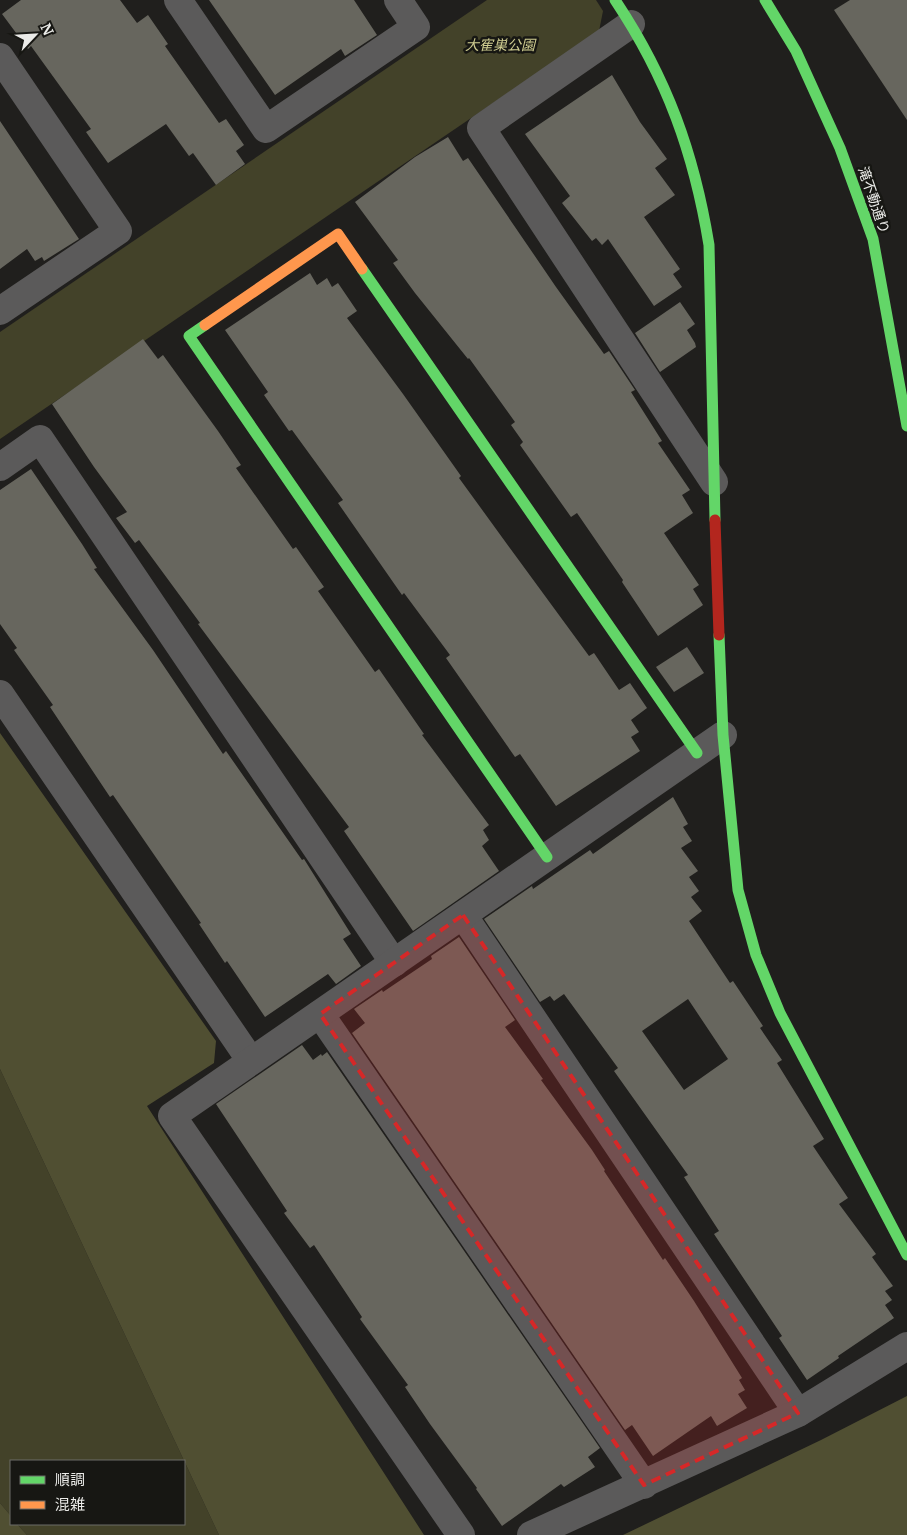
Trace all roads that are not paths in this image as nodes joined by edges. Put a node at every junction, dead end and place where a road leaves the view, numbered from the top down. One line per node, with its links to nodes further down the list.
1 (178, 0): 2 (street)
2 (398, 0)
3 (615, 0): 5 (street)
4 (765, 0): 8 (street, 滝不動通り)
5 (632, 24): 10 (street); 10 (street)
6 (0, 57): 7 (street)
7 (0, 311)
8 (907, 426)
9 (0, 467): 16 (street)
10 (714, 482): 12 (street)
11 (0, 694): 18 (street)
12 (723, 735): 13 (street); 19 (street)
13 (697, 753): 14 (street); 14 (street)
14 (547, 857): 15 (street)
15 (463, 915): 16 (street); 21 (street)
16 (394, 962): 17 (street)
17 (320, 1014): 18 (street); 22 (street)
18 (252, 1061): 23 (street)
19 (907, 1255)
20 (907, 1346): 21 (street)
21 (798, 1413): 22 (street)
22 (644, 1485): 24 (street)
23 (462, 1535)
24 (531, 1535)

